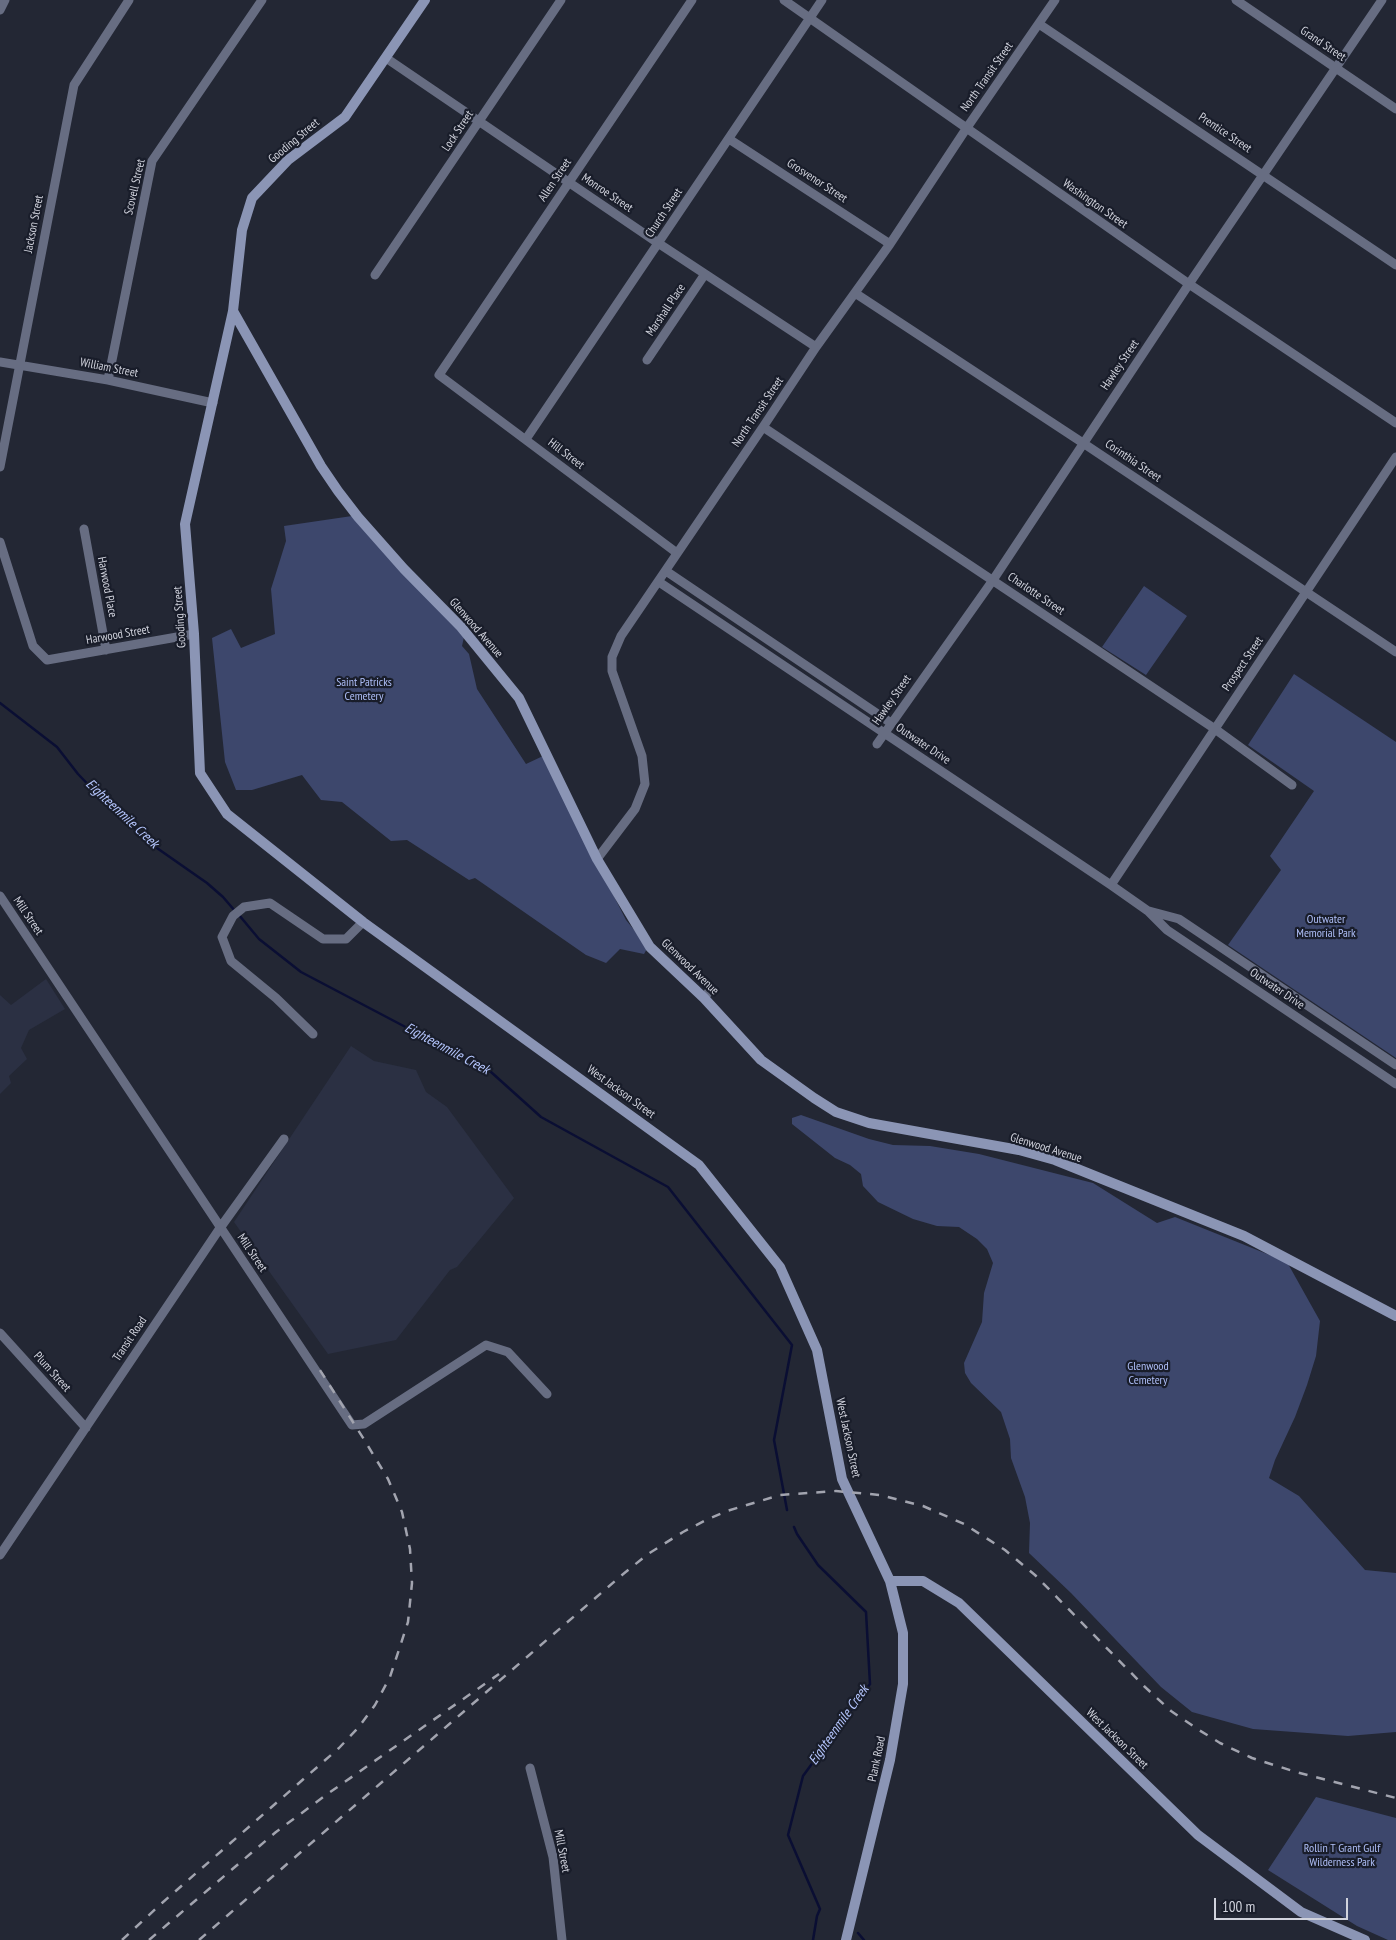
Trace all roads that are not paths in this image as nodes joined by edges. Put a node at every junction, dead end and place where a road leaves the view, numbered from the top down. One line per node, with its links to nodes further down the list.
1 (5, 0): 12 (street)
2 (129, 0): 34 (street, Jackson Street)
3 (262, 0): 36 (street, Scovell Street)
4 (425, 0): 15 (street, Gooding Street)
5 (560, 0): 18 (street, Lock Street)
6 (692, 0): 22 (street, Allen Street)
7 (784, 0): 13 (street, Washington Street)
8 (822, 0): 13 (street, Church Street)
9 (1055, 0): 14 (street, North Transit Street)
10 (1236, 0): 16 (street, Grand Street)
11 (1382, 0): 16 (street, Hawley Street)
12 (0, 10)
13 (809, 18): 19 (street, Washington Street); 20 (street, Church Street)
14 (1039, 24): 19 (street, North Transit Street); 21 (street, Prentice Street)
15 (386, 58): 18 (street, Monroe Street); 30 (street, Gooding Street)
16 (1336, 68): 17 (street, Grand Street); 21 (street, Hawley Street)
17 (1396, 109)
18 (480, 120): 22 (street, Monroe Street); 27 (street, Lock Street)
19 (966, 129): 24 (street, North Transit Street); 28 (street, Washington Street)
20 (729, 139): 23 (street, Church Street); 24 (street, Grosvenor Street)
21 (1265, 175): 25 (street, Prentice Street); 28 (street, Hawley Street)
22 (569, 182): 23 (street, Monroe Street); 35 (street, Allen Street)
23 (658, 243): 26 (street, Monroe Street); 40 (street, Church Street)
24 (890, 244): 29 (street, North Transit Street)
25 (1396, 265)
26 (705, 274): 31 (street, Monroe Street); 32 (street, Marshall Place)
27 (375, 275)
28 (1189, 284): 38 (street, Washington Street); 41 (street, Hawley Street)
29 (855, 293): 31 (street, North Transit Street); 41 (street, Corinthia Street)
30 (233, 311): 37 (street, Gooding Street); 59 (street, Glenwood Avenue)
31 (816, 347): 39 (street, North Transit Street)
32 (647, 360)
33 (0, 362): 34 (street, William Street)
34 (19, 364): 36 (street, William Street); 43 (street, Jackson Street)
35 (439, 376): 40 (street, Hill Street)
36 (108, 380): 37 (street, William Street)
37 (212, 403): 51 (street, Gooding Street)
38 (1396, 423)
39 (764, 427): 46 (street, North Transit Street); 48 (street, Charlotte Street)
40 (526, 439): 46 (street, Hill Street)
41 (1084, 443): 48 (street, Hawley Street); 50 (street, Corinthia Street)
42 (1396, 457): 50 (street, Prospect Street)
43 (0, 467)
44 (84, 530): 52 (street, Harwood Place)
45 (0, 542): 52 (street, Harwood Street)
46 (677, 554): 47 (street, North Transit Street)
47 (666, 571): 49 (street, North Transit Street); 54 (street, Outwater Drive)
48 (993, 580): 54 (street, Hawley Street); 55 (street, Charlotte Street)
49 (659, 582): 56 (street, Outwater Drive); 59 (street, North Transit Street)
50 (1306, 592): 53 (street, Corinthia Street); 55 (street, Prospect Street)
51 (194, 634): 52 (street, Harwood Street); 63 (street, Gooding Street)
52 (106, 650)
53 (1396, 652)
54 (891, 723): 56 (street, Hawley Street)
55 (1215, 729): 58 (street, Charlotte Street); 60 (street, Prospect Street)
56 (884, 734): 57 (street, Hawley Street); 60 (street, Outwater Drive)
57 (878, 744)
58 (1292, 785)
59 (597, 859): 69 (street, Glenwood Avenue)
60 (1111, 885): 62 (street, Outwater Drive)
61 (0, 896): 68 (street, Mill Street)
62 (1148, 911): 65 (street, Outwater Drive); 66 (street, Outwater Drive)
63 (363, 922): 64 (street); 74 (street, West Jackson Street)
64 (313, 1034)
65 (1396, 1065)
66 (1396, 1084)
67 (284, 1139): 68 (street, Transit Road)
68 (220, 1228): 71 (street, Mill Street); 72 (street, Transit Road)
69 (1396, 1316)
70 (0, 1333): 72 (street, Plum Street)
71 (547, 1394)
72 (86, 1428): 73 (street, Transit Road)
73 (0, 1555)
74 (890, 1581): 77 (street, Plank Road); 78 (street, West Jackson Street)
75 (530, 1768): 76 (street, Mill Street)
76 (562, 1940)
77 (846, 1940)
78 (1365, 1940)

